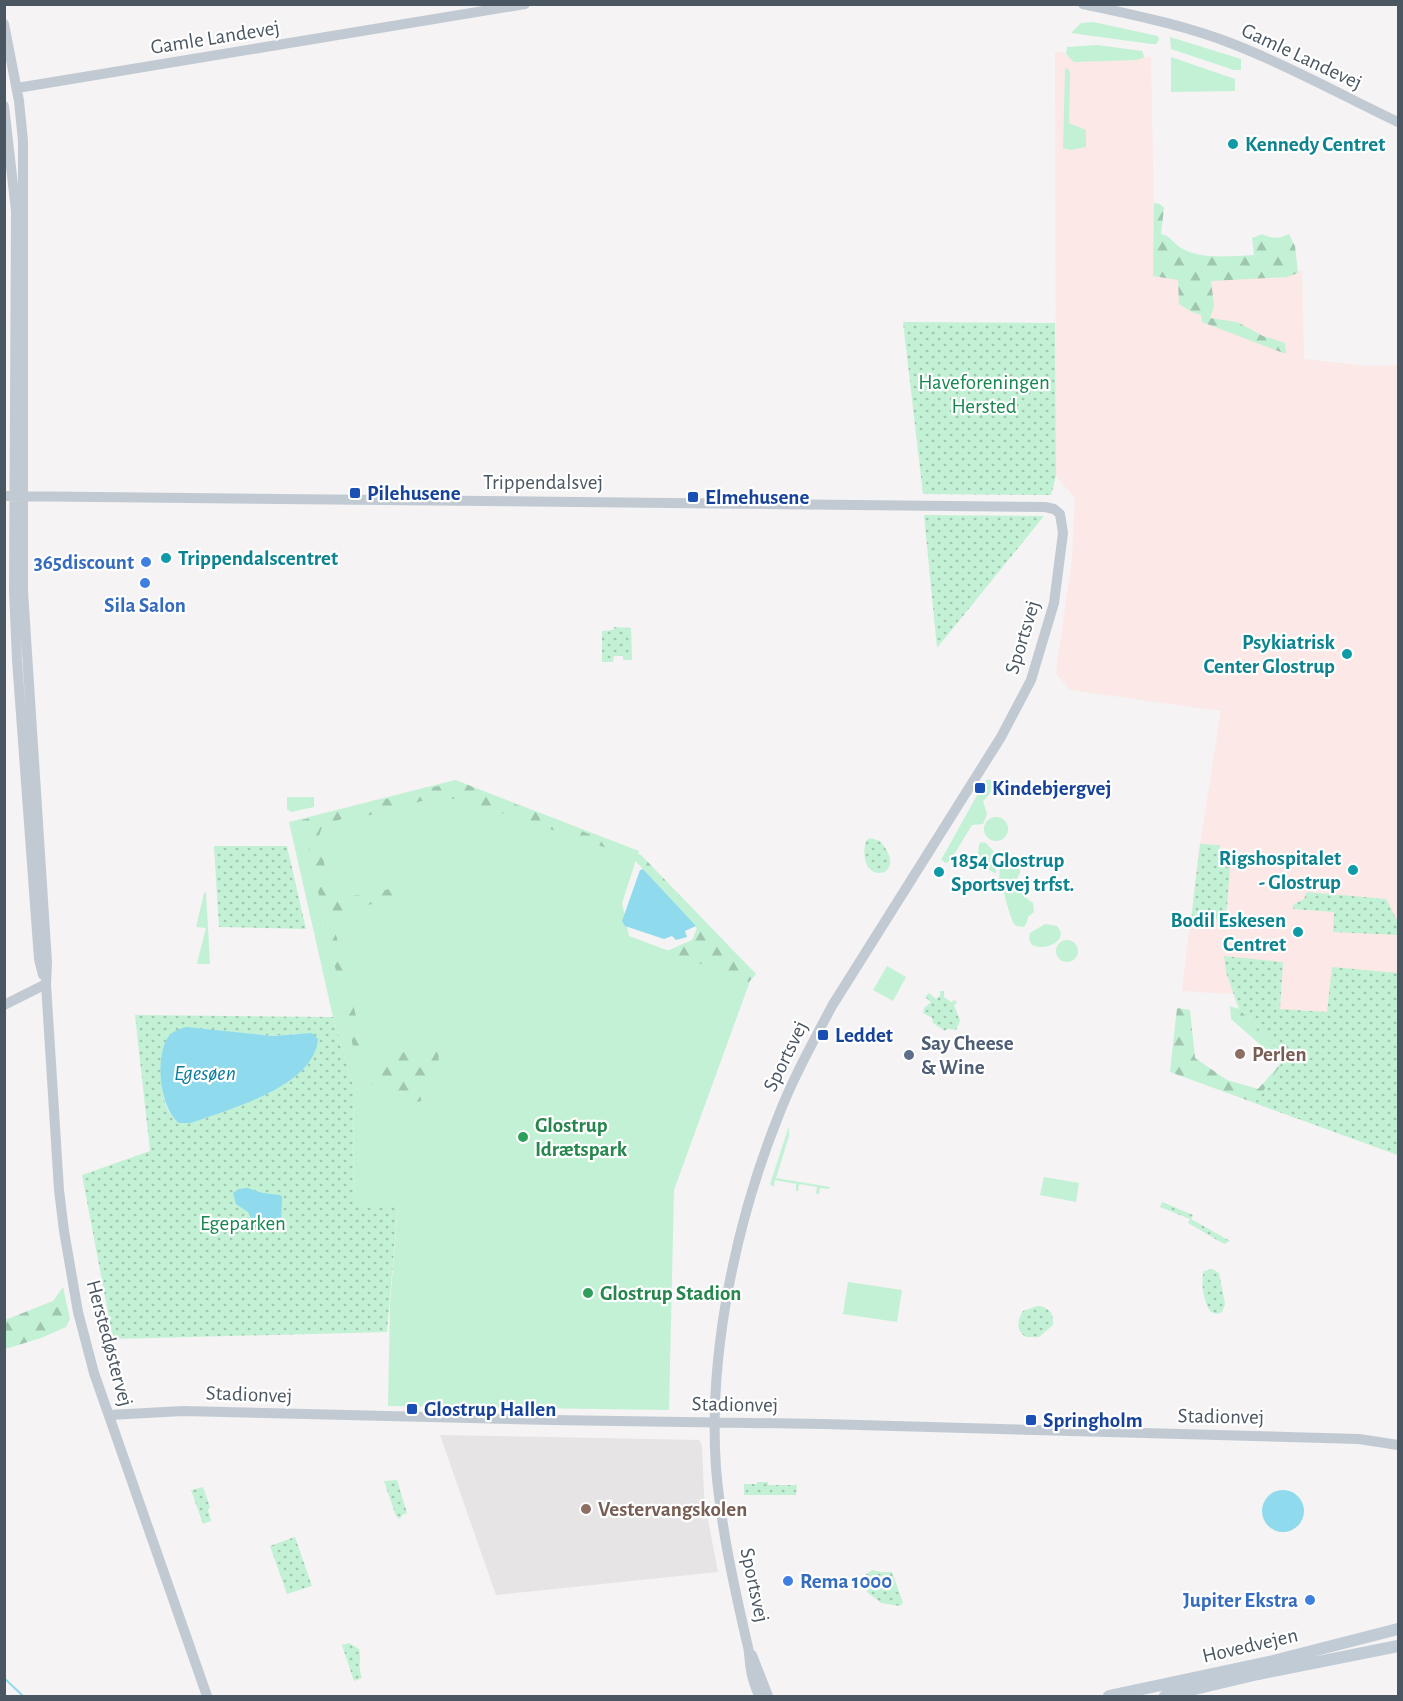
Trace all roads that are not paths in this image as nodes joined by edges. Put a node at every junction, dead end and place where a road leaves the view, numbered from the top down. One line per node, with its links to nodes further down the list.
1 (525, 4): 4 (street, Gamle Landevej)
2 (1083, 4): 6 (street, Gamle Landevej)
3 (4, 24): 4 (street, Herstedøstervej)
4 (17, 88): 7 (street, Herstedøstervej)
5 (4, 106): 7 (street, Herstedøstervej)
6 (1398, 122)
7 (13, 496): 8 (street, Trippendalsvej); 9 (street, Herstedøstervej)
8 (1063, 533): 12 (street, Sportsvej)
9 (45, 984): 10 (street); 11 (street, Herstedøstervej)
10 (4, 1005)
11 (109, 1415): 12 (street, Stadionvej); 21 (street, Herstedøstervej)
12 (716, 1423): 14 (street, Stadionvej); 19 (street, Sportsvej)
13 (1398, 1438): 14 (street, Stadionvej)
14 (1359, 1439): 15 (street, Stadionvej)
15 (1398, 1445)
16 (1398, 1629): 24 (main road, Hovedvejen)
17 (1398, 1638): 20 (main road)
18 (1398, 1646): 20 (main road, Hovedvejen)
19 (748, 1647): 22 (street, Sportsvej); 23 (street, Sportsvej)
20 (1314, 1664): 25 (main road, Hovedvejen)
21 (207, 1696)
22 (759, 1696)
23 (768, 1696)
24 (1109, 1696)
25 (1165, 1696)

